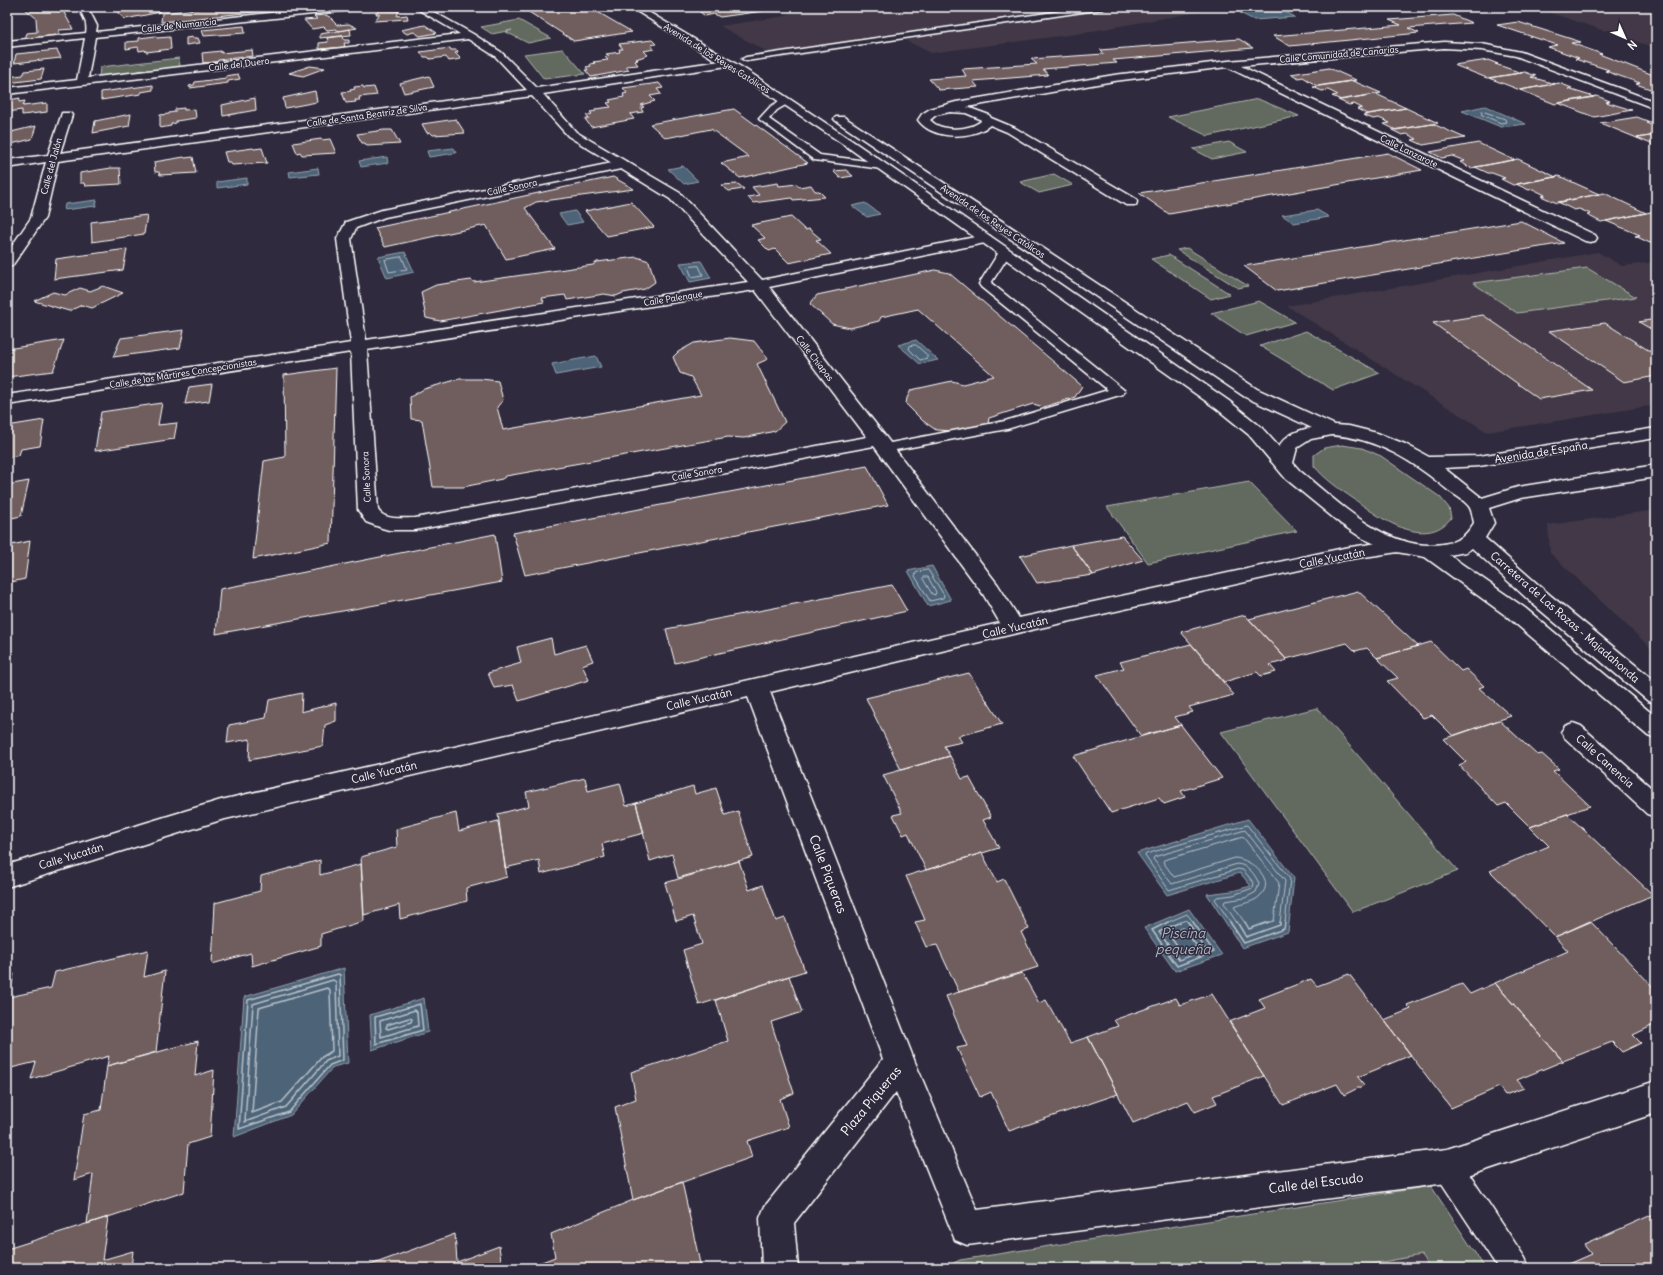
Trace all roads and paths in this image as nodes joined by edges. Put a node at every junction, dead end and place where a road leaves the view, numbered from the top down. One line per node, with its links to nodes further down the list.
1 (82, 7): 6 (street)
2 (351, 7): 6 (street, Calle de Numancia)
3 (418, 7): 7 (street, Calle Chiapas)
4 (634, 7): 10 (street, Avenida de los Reyes Católicos)
5 (1103, 7): 9 (lane)
6 (90, 35): 8 (street, Calle de Numancia); 13 (street)
7 (470, 36): 13 (street, Calle del Duero); 15 (street, Calle Chiapas)
8 (7, 44)
9 (742, 57): 12 (street, Avenida de los Reyes Católicos)
10 (727, 63): 15 (street, Calle de Santa Beatriz de Silva); 17 (street, Avenida de los Reyes Católicos)
11 (1228, 64): 16 (street, Calle Comunidad de Canarias); 18 (street, Calle Comunidad de Canarias); 28 (street, Calle Lanzarote)
12 (758, 67)
13 (82, 82): 14 (street, Calle del Duero)
14 (7, 91)
15 (535, 92): 23 (street, Calle de Santa Beatriz de Silva); 25 (street, Calle Chiapas)
16 (1015, 96): 19 (street, Calle Comunidad de Canarias); 22 (street, Calle Comunidad de Canarias)
17 (786, 101): 26 (street, Avenida de los Reyes Católicos); 26 (lane)
18 (1656, 106)
19 (934, 111): 22 (street); 22 (street)
20 (831, 113): 35 (street, Avenida de los Reyes Católicos)
21 (66, 115): 23 (street, Calle del Jalón)
22 (984, 121): 27 (street)
23 (53, 158): 24 (street, Calle de Santa Beatriz de Silva); 31 (street, Calle del Jalón)
24 (7, 164)
25 (622, 165): 32 (street, Calle Chiapas); 33 (street, Calle Sonora)
26 (882, 166): 29 (street, Avenida de los Reyes Católicos)
27 (1131, 202)
28 (1590, 238)
29 (985, 239): 30 (street, Avenida de los Reyes Católicos); 32 (street, Calle Palenque)
30 (1005, 252): 37 (lane); 38 (street, Avenida de los Reyes Católicos)
31 (7, 263)
32 (759, 285): 33 (street, Calle Palenque); 37 (street, Calle Chiapas)
33 (360, 346): 34 (street, Calle de los Mártires Concepcionistas); 37 (street, Calle Sonora)
34 (7, 400)
35 (1332, 430): 38 (street); 39 (street)
36 (1656, 433): 39 (street, Avenida de España)
37 (882, 444): 45 (street, Calle Chiapas)
38 (1284, 463): 43 (street, Avenida de los Reyes Católicos)
39 (1426, 463): 41 (street)
40 (1656, 471): 41 (street)
41 (1479, 505): 42 (street)
42 (1474, 539): 44 (street); 47 (street, Carretera de Las Rozas - Majadahonda)
43 (1398, 546): 44 (street); 45 (street, Calle Yucatán)
44 (1431, 552): 48 (street)
45 (1013, 627): 46 (street, Calle Yucatán)
46 (756, 686): 51 (street, Calle Yucatán); 52 (street, Calle Piqueras)
47 (1656, 695)
48 (1656, 730)
49 (1573, 732): 50 (street, Calle Canencia)
50 (1656, 807)
51 (7, 876)
52 (900, 1062): 55 (street, Plaza Piqueras); 56 (street, Plaza Piqueras)
53 (1656, 1097): 54 (street, Calle del Escudo)
54 (1447, 1166): 55 (street, Calle del Escudo); 57 (lane)
55 (967, 1228)
56 (780, 1268)
57 (1515, 1268)

